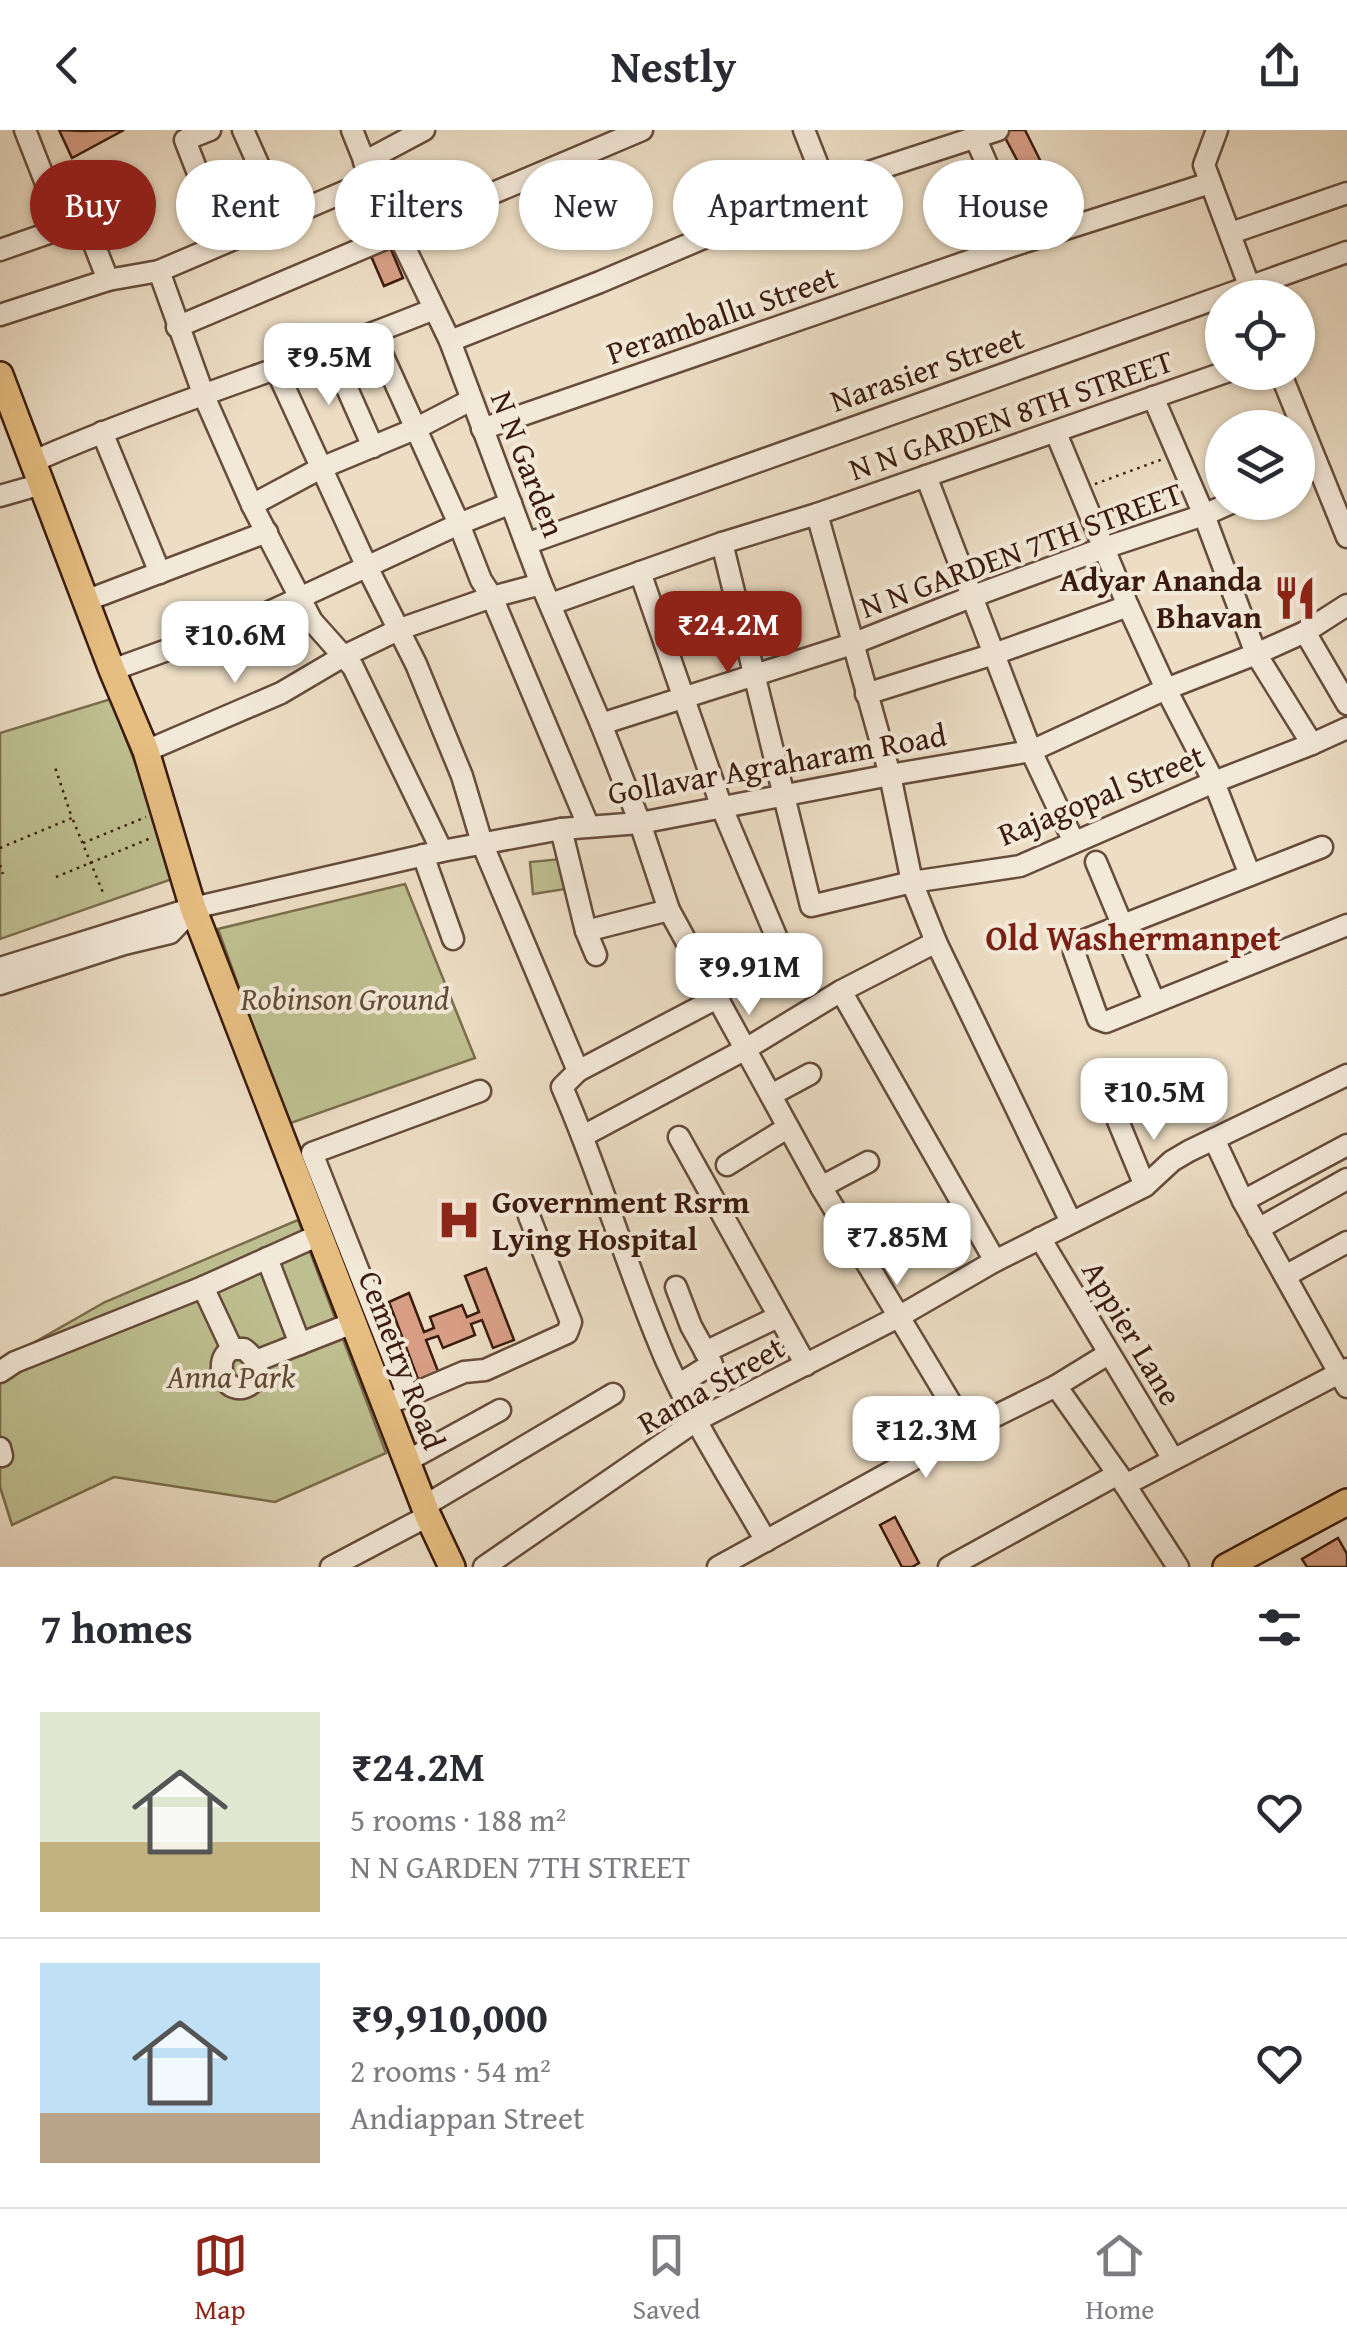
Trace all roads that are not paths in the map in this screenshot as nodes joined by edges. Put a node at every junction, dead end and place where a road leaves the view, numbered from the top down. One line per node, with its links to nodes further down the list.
1 (24, 130): 11 (street)
2 (242, 130): 9 (street)
3 (352, 130): 12 (street, N N Garden)
4 (424, 130): 13 (street)
5 (642, 130): 19 (street)
6 (804, 130): 14 (street)
7 (998, 130): 10 (street)
8 (1217, 130): 17 (street)
9 (206, 131)
10 (975, 137): 15 (street); 16 (street)
11 (36, 160)
12 (364, 160)
13 (383, 160)
14 (816, 160)
15 (985, 160)
16 (903, 161)
17 (1210, 183): 21 (street, Peramballu Street); 22 (street)
18 (335, 187): 31 (street)
19 (499, 191)
20 (1347, 193): 22 (street)
21 (1084, 223)
22 (1230, 232): 33 (street)
23 (30, 240): 24 (street)
24 (0, 250)
25 (96, 250): 32 (street)
26 (360, 250): 38 (street)
27 (406, 250): 35 (street, N N Garden)
28 (675, 250): 40 (street)
29 (1000, 250): 51 (street, Peramballu Street)
30 (1347, 252): 34 (street, Narasier Street)
31 (159, 271): 32 (street); 38 (street)
32 (108, 280): 37 (street)
33 (1248, 280)
34 (1280, 280)
35 (434, 308): 39 (street); 40 (street, N N Garden)
36 (1205, 308): 69 (street, Narasier Street)
37 (0, 315)
38 (178, 327): 46 (street)
39 (373, 334): 41 (street); 50 (street)
40 (450, 341): 48 (street, N N Garden)
41 (330, 350): 42 (street); 54 (street)
42 (276, 370): 46 (street); 57 (street)
43 (0, 375): 49 (main road)
44 (1205, 379): 47 (street, N N GARDEN 8TH STREET)
45 (1287, 390): 55 (street)
46 (204, 396): 52 (street); 62 (street)
47 (1153, 397): 53 (street, N N GARDEN 8TH STREET); 64 (street)
48 (471, 400): 50 (street); 51 (street, N N Garden)
49 (10, 427): 58 (main road)
50 (415, 429): 54 (street); 65 (street)
51 (482, 429): 61 (street, N N Garden)
52 (102, 432): 58 (street); 72 (street)
53 (1056, 433): 59 (street, N N GARDEN 8TH STREET); 70 (street)
54 (373, 447): 57 (street)
55 (1318, 466): 56 (street); 67 (street)
56 (1315, 467)
57 (321, 468): 62 (street); 71 (street)
58 (38, 472): 60 (street); 78 (main road)
59 (926, 476): 63 (street, N N GARDEN 8TH STREET); 76 (street)
60 (0, 496)
61 (511, 503): 65 (street); 69 (street, N N Garden)
62 (252, 505): 66 (street)
63 (817, 514): 68 (street, N N GARDEN 8TH STREET); 84 (street)
64 (1204, 515): 70 (street, N N GARDEN 7TH STREET); 86 (street)
65 (459, 524): 71 (street); 75 (street)
66 (267, 532): 72 (street); 77 (street)
67 (1347, 537)
68 (722, 543): 73 (street, N N GARDEN 8TH STREET); 89 (street)
69 (526, 544): 74 (street, N N Garden)
70 (1104, 548): 76 (street, N N GARDEN 7TH STREET); 81 (street)
71 (367, 566): 77 (street); 82 (street)
72 (160, 572): 78 (street)
73 (640, 572): 79 (street, N N GARDEN 8TH STREET); 92 (street)
74 (541, 584): 75 (street); 79 (street, N N Garden)
75 (492, 597): 82 (street); 104 (street)
76 (971, 597): 84 (street, N N GARDEN 7TH STREET); 85 (street)
77 (300, 598): 87 (street); 88 (street)
78 (85, 601): 88 (main road)
79 (551, 604): 94 (street, N N Garden)
80 (1347, 605): 83 (street, Gollavar Agraharam Road)
81 (1128, 606): 85 (street); 90 (street)
82 (400, 629): 87 (street); 107 (street)
83 (1305, 632): 86 (street, Gollavar Agraharam Road); 93 (street)
84 (852, 644): 89 (street, N N GARDEN 7TH STREET); 91 (street)
85 (994, 654): 91 (street); 97 (street)
86 (1256, 654): 90 (street, Gollavar Agraharam Road); 96 (street)
87 (342, 657): 98 (street); 109 (street)
88 (112, 670): 98 (main road, Cemetry Road)
89 (754, 676): 92 (street, N N GARDEN 7TH STREET); 101 (street)
90 (1166, 689): 97 (street, Gollavar Agraharam Road); 100 (street)
91 (866, 694): 99 (street)
92 (685, 695): 94 (street, N N GARDEN 7TH STREET); 102 (street)
93 (1347, 704)
94 (601, 724): 103 (street, N N Garden)
95 (1347, 728): 96 (street, Rajagopal Street)
96 (1312, 744): 100 (street, Rajagopal Street)
97 (1031, 751): 99 (street, Gollavar Agraharam Road); 106 (street)
98 (146, 752): 113 (main road, Cemetry Road)
99 (890, 775): 101 (street, Gollavar Agraharam Road); 112 (street)
100 (1214, 782): 106 (street, Rajagopal Street); 111 (street)
101 (784, 796): 102 (street, Gollavar Agraharam Road); 112 (street, Rajagopal Street)
102 (722, 808): 103 (street, Gollavar Agraharam Road); 124 (street)
103 (640, 823): 104 (street, Gollavar Agraharam Road); 114 (street, N N Garden)
104 (588, 825): 105 (street, Gollavar Agraharam Road)
105 (561, 829): 107 (street, Gollavar Agraharam Road); 117 (street)
106 (1074, 842): 112 (street, Rajagopal Street)
107 (482, 843): 109 (street, Gollavar Agraharam Road); 128 (street)
108 (1322, 846): 111 (street)
109 (432, 853): 113 (street, Gollavar Agraharam Road); 118 (street)
110 (1096, 862): 115 (street)
111 (1250, 875): 115 (street)
112 (912, 882): 119 (street)
113 (194, 908): 120 (street); 122 (street); 123 (street); 140 (main road, Cemetry Road)
114 (669, 910): 117 (street); 124 (street, N N Garden)
115 (1122, 925): 126 (street); 126 (street)
116 (1347, 925): 126 (street)
117 (586, 932): 121 (street)
118 (452, 939)
119 (936, 942): 125 (street); 147 (street)
120 (0, 954)
121 (596, 955)
122 (0, 968)
123 (0, 984)
124 (712, 989): 127 (street, N N Garden); 128 (street)
125 (842, 991): 127 (street); 153 (street)
126 (1154, 1001)
127 (744, 1050): 132 (street, N N Garden); 135 (street)
128 (578, 1071): 135 (street)
129 (810, 1074): 132 (street)
130 (1347, 1075): 137 (street, Rama Street)
131 (480, 1091): 140 (street)
132 (771, 1095): 134 (street, N N Garden)
133 (1118, 1121): 143 (street)
134 (788, 1128): 141 (street); 144 (street, N N Garden)
135 (583, 1136): 168 (street)
136 (678, 1137): 158 (street)
137 (1214, 1139): 143 (street, Rama Street); 145 (street)
138 (1347, 1145): 145 (street)
139 (868, 1162): 144 (street)
140 (300, 1163): 149 (main road, Cemetry Road); 171 (street)
141 (726, 1165)
142 (1347, 1180): 148 (street)
143 (1145, 1186): 147 (street, Rama Street)
144 (821, 1188): 157 (street, N N Garden)
145 (1243, 1201): 148 (street)
146 (529, 1216): 171 (street)
147 (1071, 1222): 150 (street, Rama Street)
148 (1258, 1229): 154 (street)
149 (319, 1235): 152 (street); 159 (main road, Cemetry Road)
150 (1040, 1238): 153 (street, Rama Street); 163 (street, Appier Lane)
151 (1347, 1242): 154 (street)
152 (267, 1258): 155 (street); 160 (street)
153 (995, 1261): 157 (street, Rama Street)
154 (1284, 1276): 167 (street)
155 (203, 1286): 161 (street); 166 (street)
156 (676, 1287): 162 (street)
157 (900, 1316): 165 (street, Rama Street); 174 (street, N N Garden)
158 (778, 1317): 162 (street); 165 (street)
159 (353, 1323): 160 (street); 171 (main road, Cemetry Road)
160 (300, 1344): 164 (street)
161 (232, 1349): 164 (street); 164 (street)
162 (705, 1352): 168 (street)
163 (1108, 1354): 169 (street); 175 (street, Appier Lane)
164 (256, 1361)
165 (806, 1365): 173 (street, Rama Street)
166 (0, 1372)
167 (1344, 1376): 175 (street)
168 (678, 1385): 173 (street)
169 (1056, 1386): 174 (street); 177 (street)
170 (613, 1394): 179 (street)
171 (397, 1400): 176 (main road, Cemetry Road)
172 (500, 1410): 176 (street)
173 (697, 1420): 181 (street); 184 (street, Rama Street)
174 (967, 1430): 181 (street)
175 (1173, 1459): 177 (street)
176 (407, 1461): 179 (main road, Cemetry Road)
177 (1122, 1480): 186 (street); 187 (street)
178 (1347, 1502): 188 (main road)
179 (426, 1511): 182 (street); 183 (main road, Cemetry Road)
180 (1347, 1518): 189 (main road)
181 (766, 1541): 185 (street)
182 (331, 1567)
183 (452, 1567)
184 (484, 1567)
185 (718, 1567)
186 (948, 1567)
187 (1178, 1567)
188 (1226, 1567)
189 (1255, 1567)

